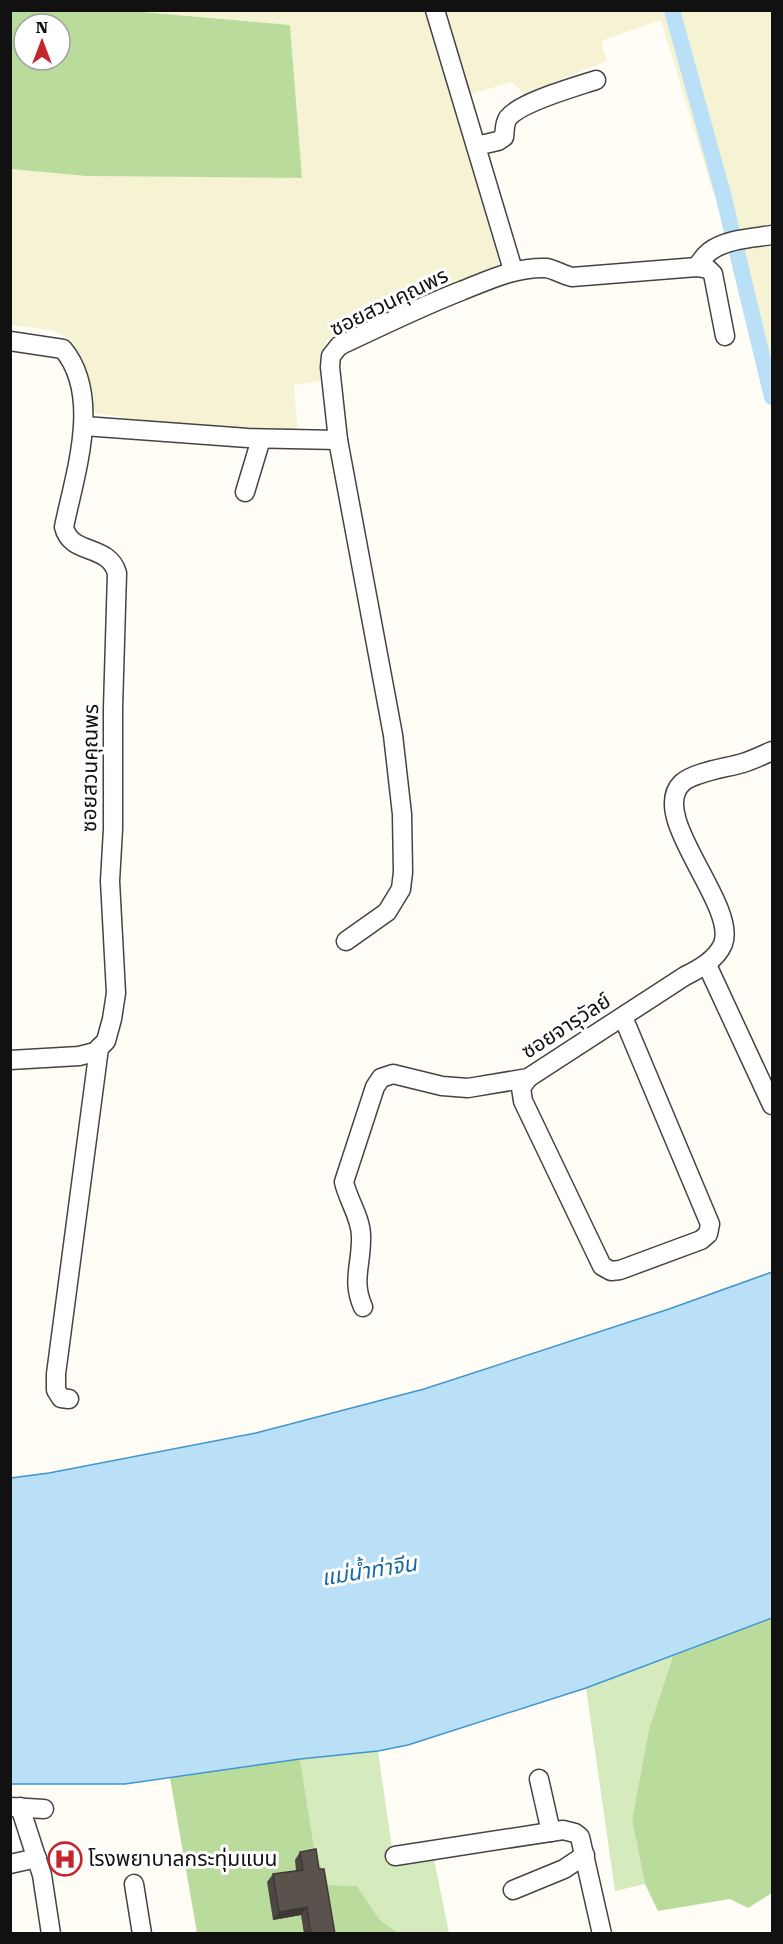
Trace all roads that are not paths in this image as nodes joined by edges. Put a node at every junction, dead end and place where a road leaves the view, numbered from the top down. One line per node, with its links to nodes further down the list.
1 (435, 10): 3 (street)
2 (596, 80): 3 (street)
3 (476, 146): 6 (street)
4 (772, 235): 5 (street)
5 (697, 267): 6 (street, ซอยสวนคุณพร); 7 (street)
6 (513, 270): 11 (street, ซอยสวนคุณพร)
7 (725, 336)
8 (10, 340): 9 (street, ซอยสวนคุณพร)
9 (84, 426): 10 (street); 17 (street, ซอยสวนคุณพร)
10 (261, 439): 11 (street); 12 (street)
11 (338, 440): 14 (street, ซอยสวนคุณพร)
12 (245, 492)
13 (772, 751): 15 (street, ซอยจารุวัลย์)
14 (346, 941)
15 (707, 964): 16 (street, ซอยจารุวัลย์); 20 (street)
16 (623, 1017): 19 (street, ซอยจารุวัลย์); 19 (street)
17 (99, 1048): 18 (street); 22 (street)
18 (10, 1060)
19 (528, 1078): 21 (street, ซอยจารุวัลย์)
20 (772, 1105)
21 (363, 1307)
22 (69, 1399)
23 (539, 1779): 26 (street)
24 (15, 1807): 25 (street); 29 (street)
25 (44, 1809)
26 (551, 1832): 27 (street); 28 (street)
27 (585, 1855): 32 (street); 35 (street)
28 (395, 1856)
29 (38, 1858): 30 (street); 33 (street)
30 (10, 1864)
31 (134, 1884): 34 (street)
32 (513, 1890)
33 (51, 1934)
34 (142, 1934)
35 (602, 1934)

